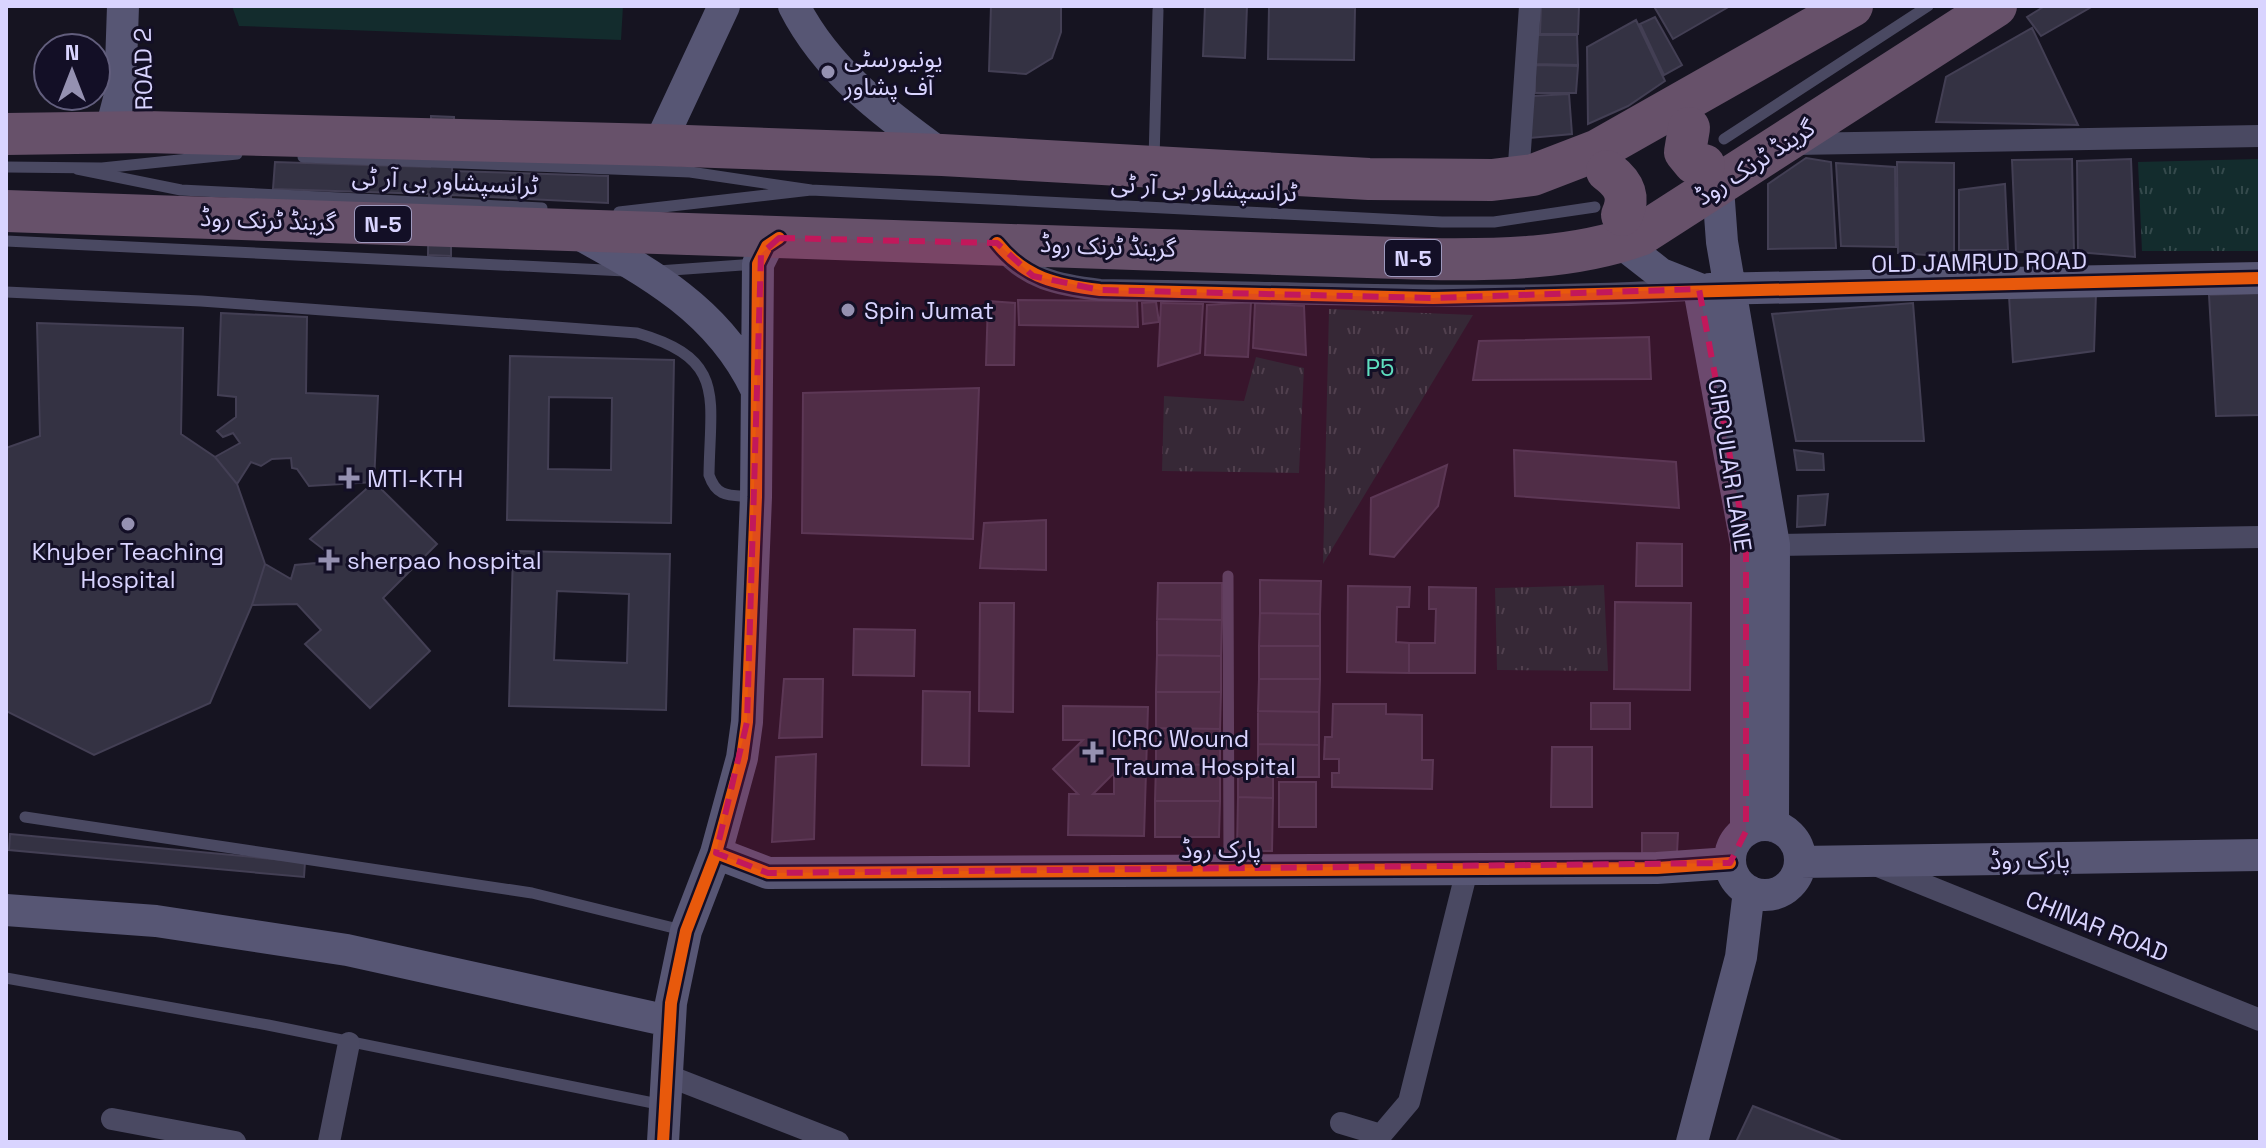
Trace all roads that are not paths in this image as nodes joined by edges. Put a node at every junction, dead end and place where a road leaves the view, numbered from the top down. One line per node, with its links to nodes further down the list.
1 (123, 6): 11 (street, ROAD 2)
2 (143, 6): 11 (street, ROAD 2)
3 (724, 6): 15 (street)
4 (794, 6): 17 (street)
5 (1530, 6): 23 (street)
6 (1852, 6): 19 (highway); 24 (highway)
7 (1928, 6): 24 (lane)
8 (1962, 6): 24 (highway)
9 (1996, 6): 14 (highway, گرینڈ ٹرنک روڈ)
10 (1158, 7): 21 (lane)
11 (128, 133): 12 (highway); 15 (highway)
12 (6, 134)
13 (2260, 136): 14 (street)
14 (1781, 144): 24 (highway, گرینڈ ٹرنک روڈ)
15 (659, 145): 17 (highway)
16 (250, 155): 22 (lane, ٹرانسپشاور بی آر ٹی)
17 (942, 155): 21 (highway)
18 (296, 157): 25 (lane, ٹرانسپشاور بی آر ٹی)
19 (1567, 162): 23 (highway); 28 (highway)
20 (6, 167): 22 (lane, ٹرانسپشاور بی آر ٹی)
21 (1153, 168): 23 (highway)
22 (77, 169): 27 (lane, ٹرانسپشاور بی آر ٹی)
23 (1518, 178)
24 (1713, 180): 28 (highway, گرینڈ ٹرنک روڈ); 35 (street)
25 (811, 190): 27 (lane, ٹرانسپشاور بی آر ٹی); 28 (lane, ٹرانسپشاور بی آر ٹی)
26 (6, 211): 27 (highway, گرینڈ ٹرنک روڈ / N-5)
27 (578, 218): 31 (highway, گرینڈ ٹرنک روڈ / N-5); 32 (street)
28 (1625, 228): 30 (highway, گرینڈ ٹرنک روڈ / N-5); 34 (street)
29 (6, 241): 32 (lane)
30 (997, 243): 31 (highway, گرینڈ ٹرنک روڈ / N-5); 34 (street)
31 (768, 251): 32 (lane); 37 (street)
32 (648, 272): 37 (street)
33 (2260, 278): 35 (street, OLD JAMRUD ROAD)
34 (1699, 289): 35 (street, OLD JAMRUD ROAD); 43 (street, CIRCULAR LANE)
35 (1731, 289): 40 (street)
36 (6, 292): 38 (lane)
37 (757, 392): 38 (street)
38 (756, 497): 44 (street)
39 (2260, 537): 40 (street)
40 (1774, 545): 43 (street)
41 (1228, 576): 50 (lane)
42 (25, 817): 53 (lane)
43 (1760, 828): 46 (street); 48 (street)
44 (716, 853): 50 (street, پارک روڈ); 53 (street)
45 (2260, 855): 47 (street, پارک روڈ)
46 (1800, 862): 47 (street, پارک روڈ); 51 (street)
47 (1870, 862): 55 (street, CHINAR ROAD)
48 (1730, 863): 49 (street, پارک روڈ); 51 (street)
49 (1467, 870): 50 (street, پارک روڈ); 60 (street)
50 (1229, 871)
51 (1749, 891): 65 (street)
52 (6, 910): 56 (street)
53 (686, 931): 56 (street)
54 (6, 978): 57 (lane)
55 (2260, 1020)
56 (669, 1021): 58 (street)
57 (349, 1043): 58 (lane); 62 (street)
58 (664, 1090): 63 (street); 64 (street)
59 (112, 1119): 61 (street)
60 (1341, 1123)
61 (235, 1142)
62 (329, 1142)
63 (663, 1142)
64 (838, 1142)
65 (1692, 1142)

